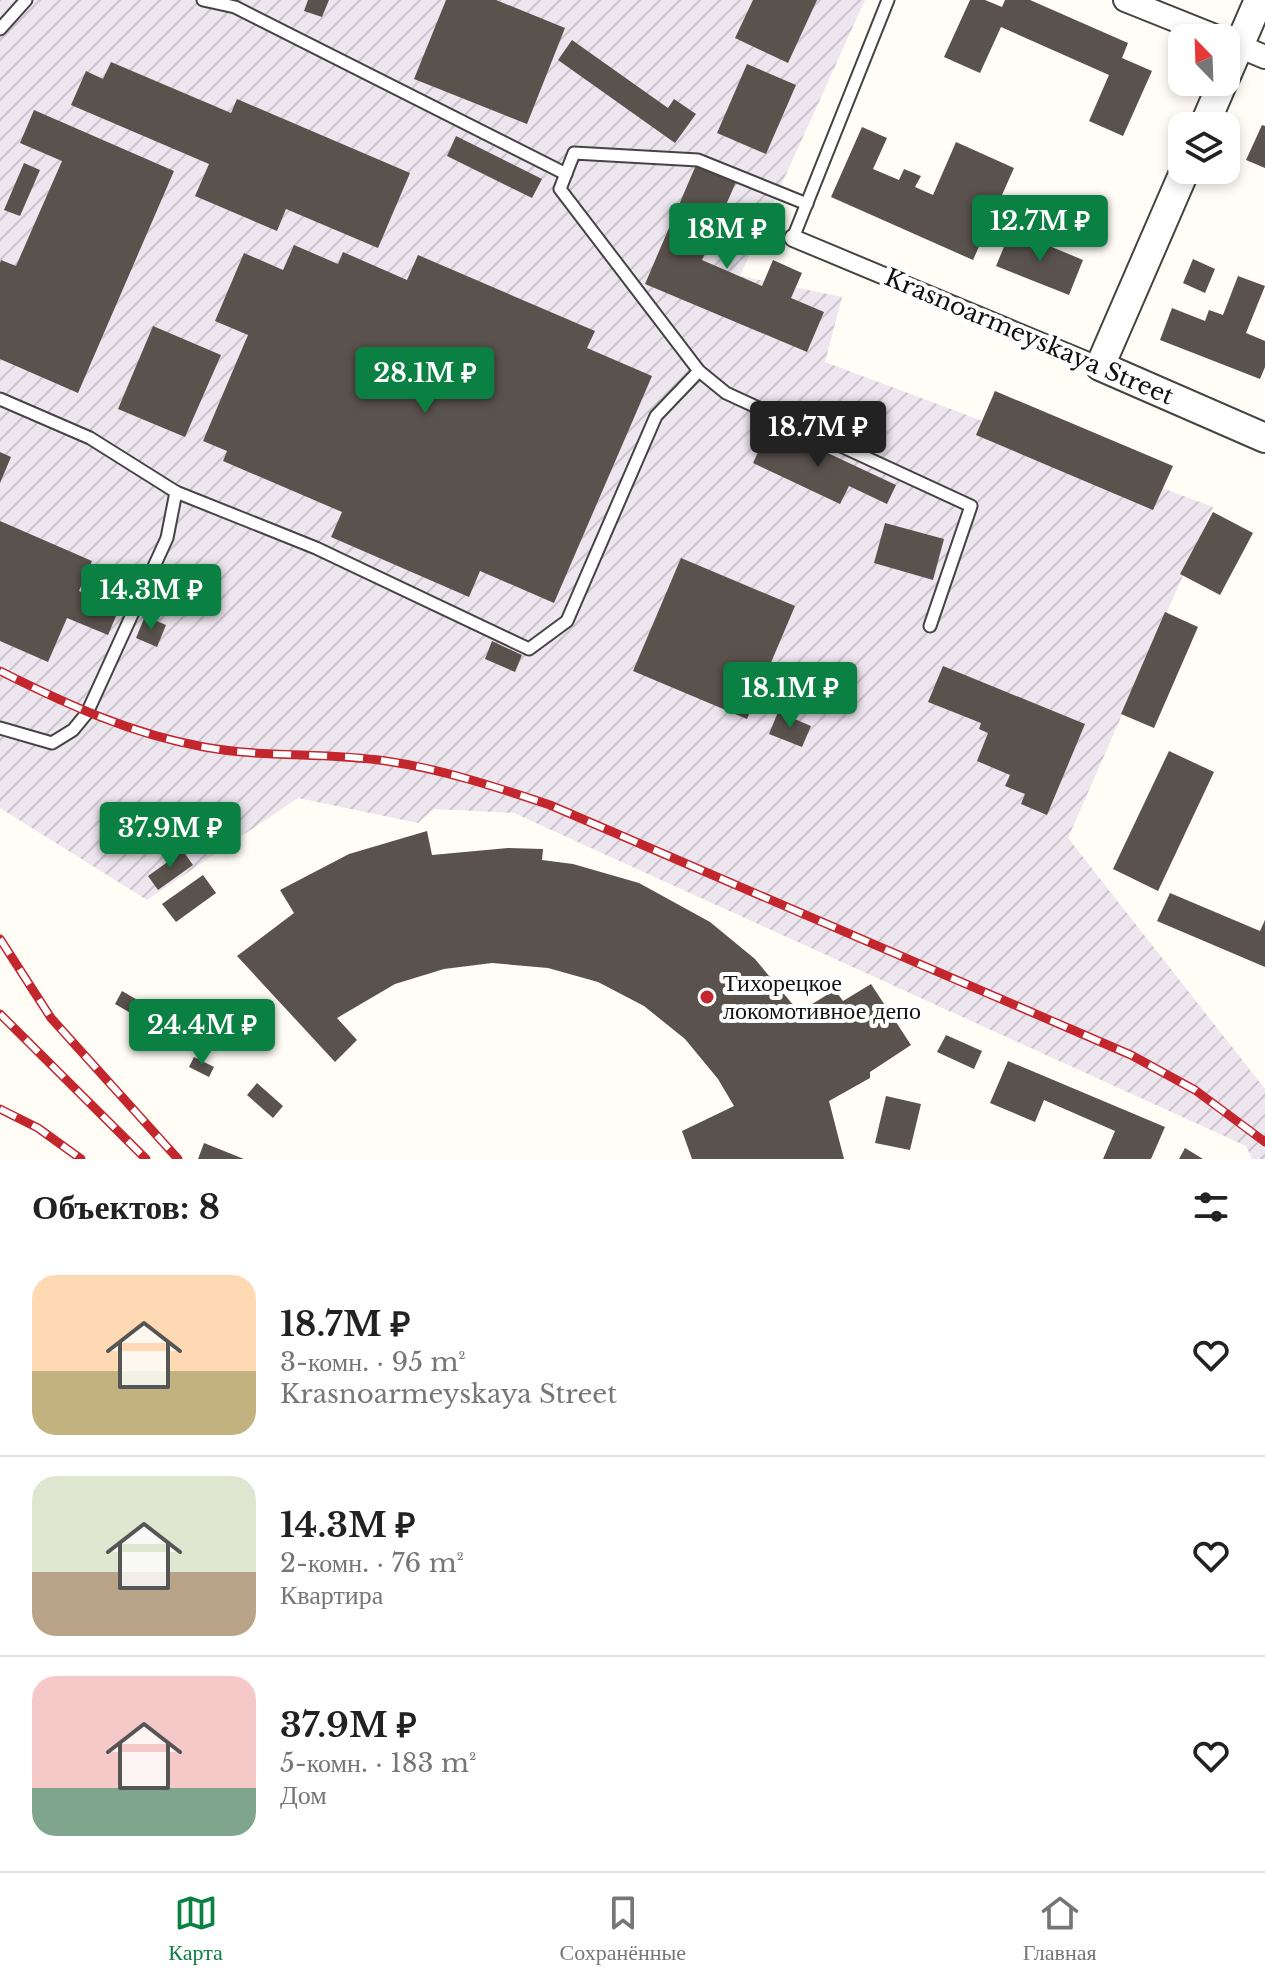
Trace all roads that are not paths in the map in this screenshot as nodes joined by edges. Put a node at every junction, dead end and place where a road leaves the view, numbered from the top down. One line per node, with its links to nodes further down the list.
1 (26, 0): 7 (lane)
2 (203, 0): 9 (lane)
3 (888, 0): 11 (lane)
4 (1125, 0): 6 (street)
5 (1259, 0): 8 (street)
6 (1185, 24)
7 (0, 29)
8 (1240, 39)
9 (566, 174): 11 (lane); 14 (lane)
10 (1179, 184): 13 (street)
11 (807, 204): 12 (lane)
12 (793, 238): 13 (street, Krasnoarmeyskaya Street)
13 (1100, 366): 16 (street, Krasnoarmeyskaya Street)
14 (699, 371): 17 (lane); 18 (lane)
15 (0, 399): 17 (lane)
16 (1265, 438)
17 (176, 492): 19 (lane)
18 (930, 626)
19 (0, 728)

